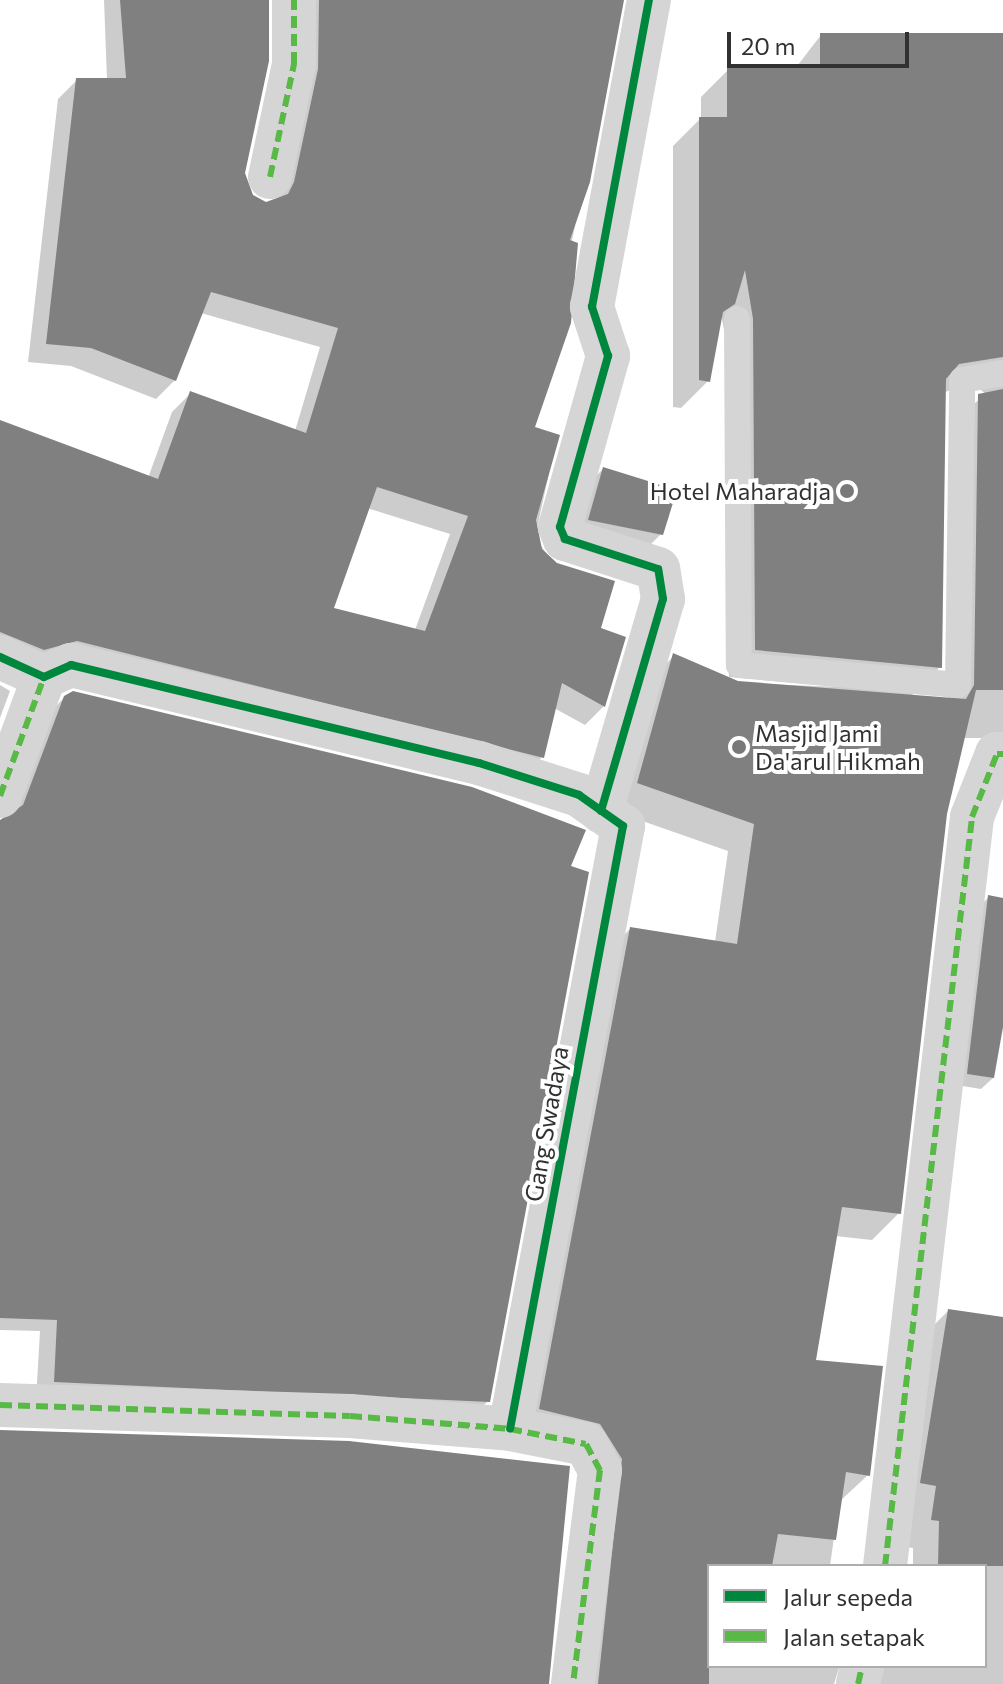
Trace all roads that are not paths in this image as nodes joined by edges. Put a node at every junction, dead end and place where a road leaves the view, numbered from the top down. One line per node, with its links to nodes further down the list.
1 (294, 0): 3 (street)
2 (649, 0): 10 (street, Gang Swadaya)
3 (270, 177)
4 (737, 319): 5 (lane)
5 (1003, 373)
6 (0, 657): 7 (street)
7 (44, 677): 9 (street); 10 (street)
8 (1003, 754): 13 (street)
9 (0, 796)
10 (612, 819): 12 (street, Gang Swadaya)
11 (0, 1405): 12 (street)
12 (510, 1429): 14 (street)
13 (885, 1564)
14 (573, 1684)

